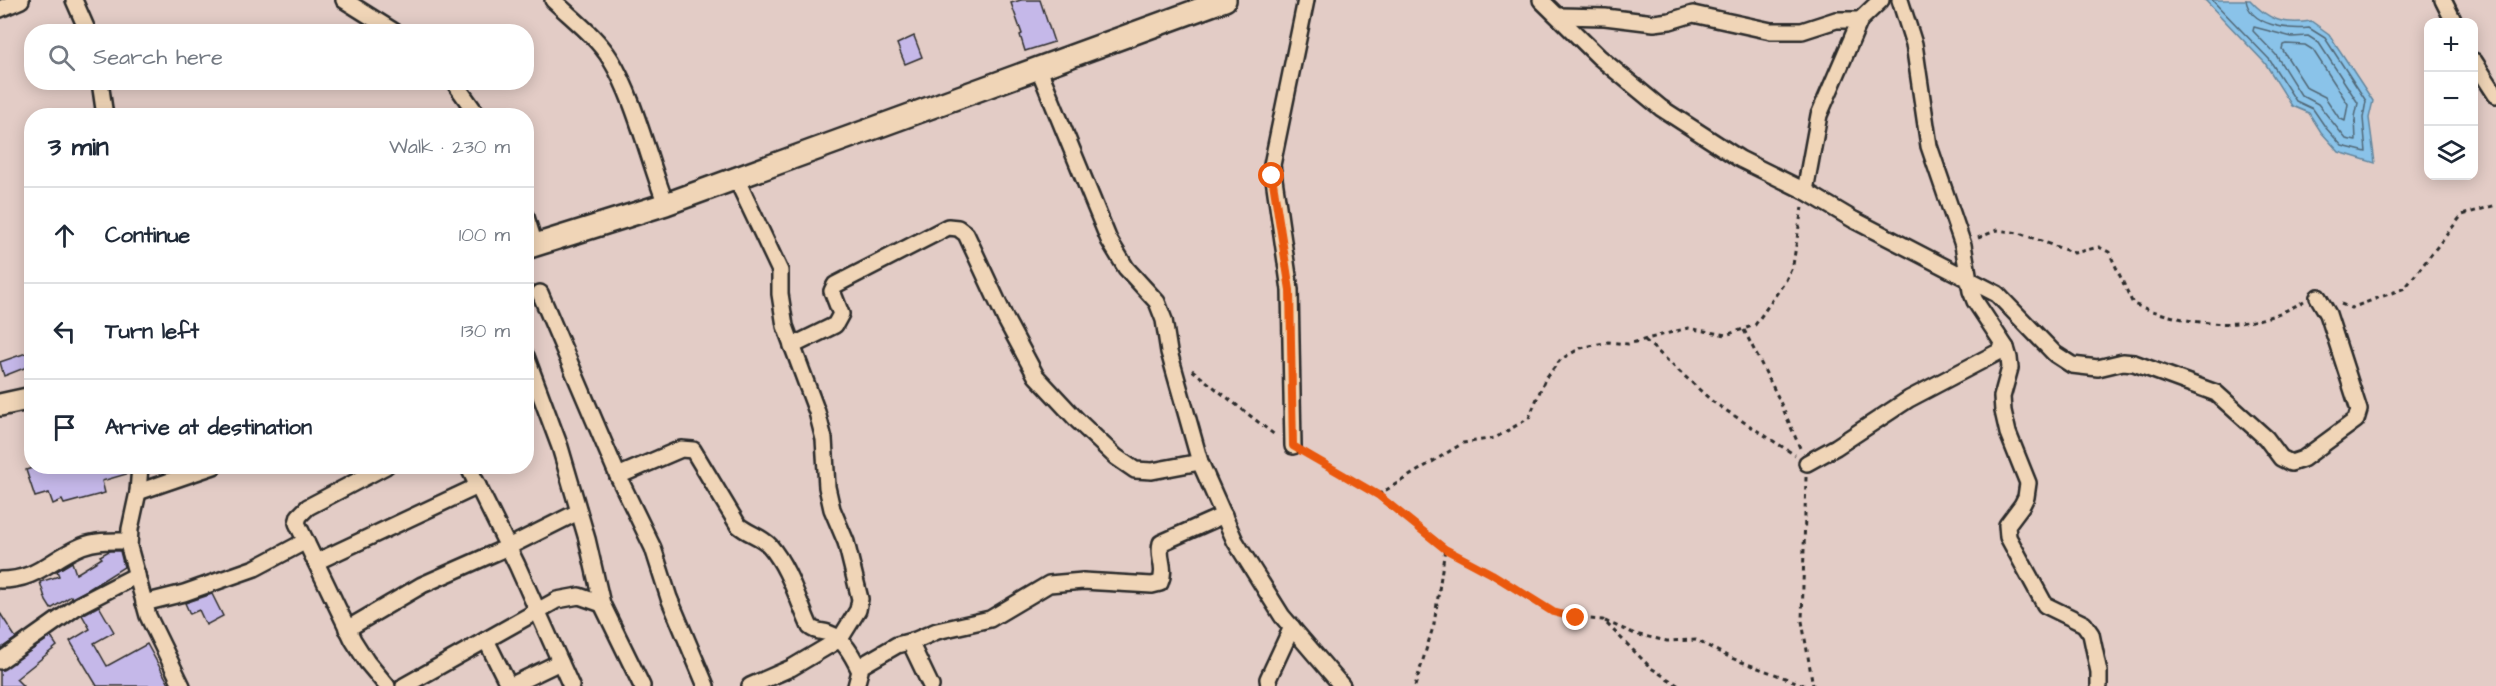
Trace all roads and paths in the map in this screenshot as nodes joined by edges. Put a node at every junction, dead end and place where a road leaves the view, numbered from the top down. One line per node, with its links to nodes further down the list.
1 (21, 0): 11 (street)
2 (74, 0): 15 (street)
3 (344, 0): 16 (street)
4 (553, 0): 26 (street)
5 (1226, 0): 17 (street)
6 (1306, 0): 41 (street)
7 (1541, 0): 12 (street)
8 (1881, 0): 14 (street)
9 (1900, 0): 29 (street)
10 (2443, 0): 13 (street)
11 (0, 9)
12 (1559, 16): 14 (street); 25 (street)
13 (2452, 18)
14 (1860, 20): 25 (street)
15 (84, 24)
16 (382, 24)
17 (1038, 67): 24 (street); 37 (street)
18 (2478, 67): 21 (street)
19 (101, 90): 22 (street)
20 (460, 90): 23 (street)
21 (2496, 96)
22 (104, 108)
23 (472, 108)
24 (736, 178): 26 (street); 35 (street)
25 (1805, 191): 30 (street); 33 (path)
26 (666, 204): 28 (street)
27 (2496, 205): 32 (path)
28 (534, 245)
29 (1962, 245): 30 (street); 32 (path)
30 (1970, 280): 32 (street); 36 (street)
31 (540, 293): 48 (street)
32 (2318, 297)
33 (1744, 330): 34 (path); 43 (path)
34 (1645, 340): 43 (path); 51 (path)
35 (792, 346): 42 (street); 68 (street)
36 (2006, 348): 43 (street); 90 (street)
37 (1169, 352): 41 (path); 42 (street)
38 (534, 395): 52 (street)
39 (24, 400): 40 (street)
40 (0, 405)
41 (1293, 446): 51 (path)
42 (1200, 462): 53 (street)
43 (1807, 463): 89 (path)
44 (139, 474): 50 (street)
45 (191, 474): 50 (street)
46 (371, 474): 55 (street)
47 (472, 474): 49 (street)
48 (618, 476): 68 (street); 80 (street)
49 (478, 486): 56 (street); 58 (street)
50 (138, 492): 54 (street)
51 (1378, 495): 57 (path)
52 (578, 512): 56 (street); 62 (street)
53 (1224, 516): 65 (street); 69 (street)
54 (129, 541): 59 (street); 60 (street)
55 (306, 541): 58 (street); 61 (street)
56 (508, 547): 63 (street); 66 (street)
57 (1445, 549): 64 (path); 86 (path)
58 (316, 562): 66 (street)
59 (136, 575): 61 (street); 70 (street)
60 (0, 580)
61 (144, 603): 74 (street)
62 (602, 604): 63 (street); 79 (street)
63 (537, 611): 67 (street); 71 (street)
64 (1603, 620): 87 (path); 88 (path)
65 (1292, 627): 84 (street); 85 (street)
66 (347, 628): 75 (street)
67 (486, 639): 76 (street); 77 (street)
68 (840, 639): 72 (street); 73 (street)
69 (910, 642): 72 (street); 83 (street)
70 (0, 660)
71 (560, 662): 77 (street); 78 (street)
72 (859, 667): 82 (street)
73 (777, 681): 81 (street)
74 (182, 686)
75 (387, 686)
76 (404, 686)
77 (509, 686)
78 (571, 686)
79 (642, 686)
80 (706, 686)
81 (750, 686)
82 (856, 686)
83 (931, 686)
84 (1269, 686)
85 (1342, 686)
86 (1415, 686)
87 (1679, 686)
88 (1807, 686)
89 (1813, 686)
90 (2099, 686)

